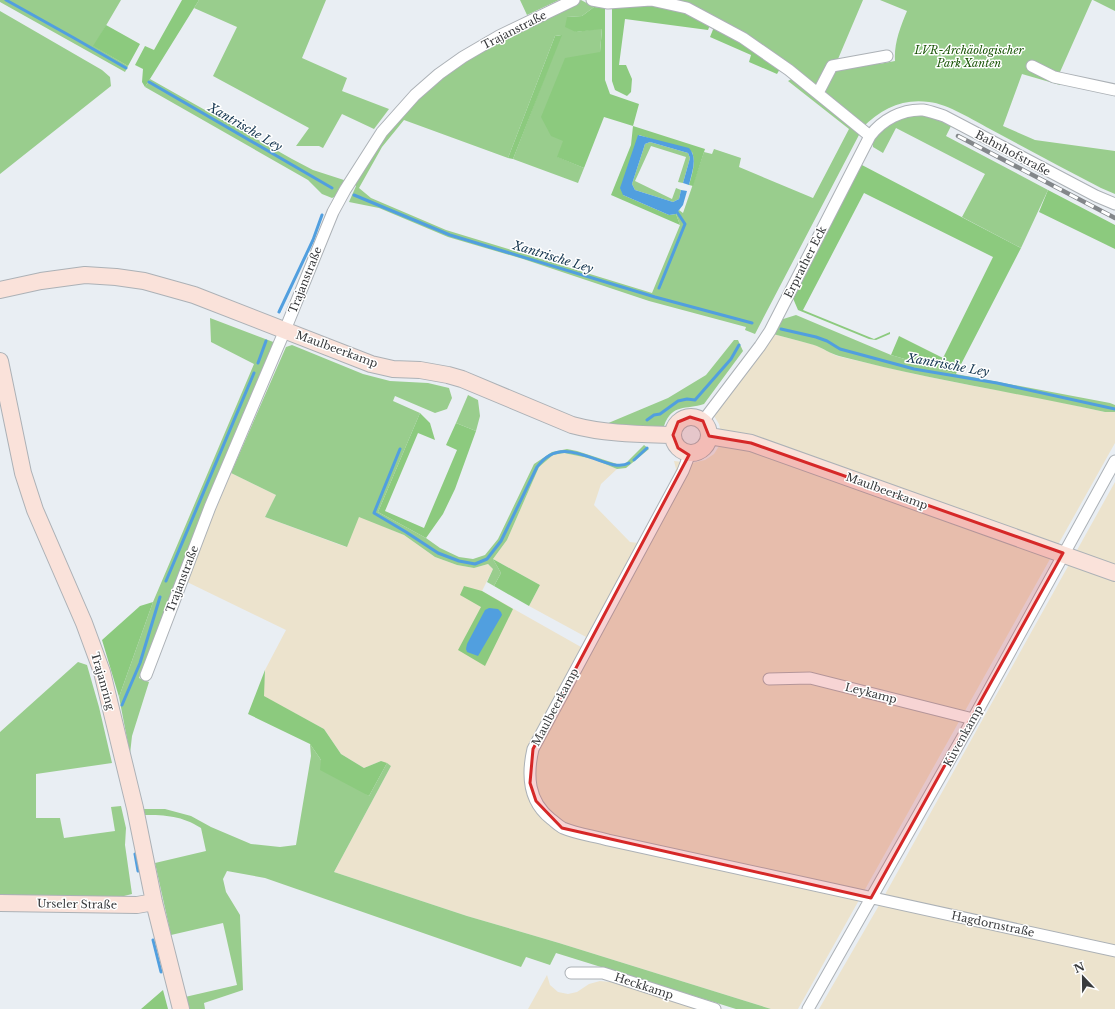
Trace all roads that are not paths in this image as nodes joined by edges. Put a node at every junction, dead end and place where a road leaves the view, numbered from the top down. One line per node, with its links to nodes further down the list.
1 (574, 0): 11 (street, Trajanstraße)
2 (592, 0): 6 (street)
3 (887, 56): 6 (street)
4 (1032, 66): 5 (street)
5 (1115, 90)
6 (818, 93): 8 (street)
7 (909, 112): 8 (street, Erprather Eck); 9 (street, Bahnhofstraße)
8 (870, 136): 13 (street, Erprather Eck)
9 (1115, 204)
10 (0, 290): 11 (street, Maulbeerkamp)
11 (285, 330): 14 (street, Maulbeerkamp); 19 (street, Trajanstraße)
12 (0, 361): 23 (street, Trajanring)
13 (706, 429): 14 (street, Maulbeerkamp); 15 (street); 17 (street, Maulbeerkamp)
14 (672, 435): 15 (street)
15 (690, 453): 22 (street, Maulbeerkamp)
16 (1115, 460): 17 (street, Küvenkamp)
17 (1063, 554): 18 (street, Maulbeerkamp); 21 (street, Küvenkamp)
18 (1115, 573)
19 (146, 675)
20 (769, 679): 21 (street, Leykamp)
21 (973, 719): 22 (street, Küvenkamp)
22 (871, 898): 25 (street, Hagdornstraße); 29 (street, Küvenkamp)
23 (154, 902): 24 (street, Urseler Straße); 27 (street, Trajanring)
24 (0, 903)
25 (1115, 951)
26 (571, 972): 28 (street, Heckkamp)
27 (181, 1009)
28 (715, 1009)
29 (808, 1009)

